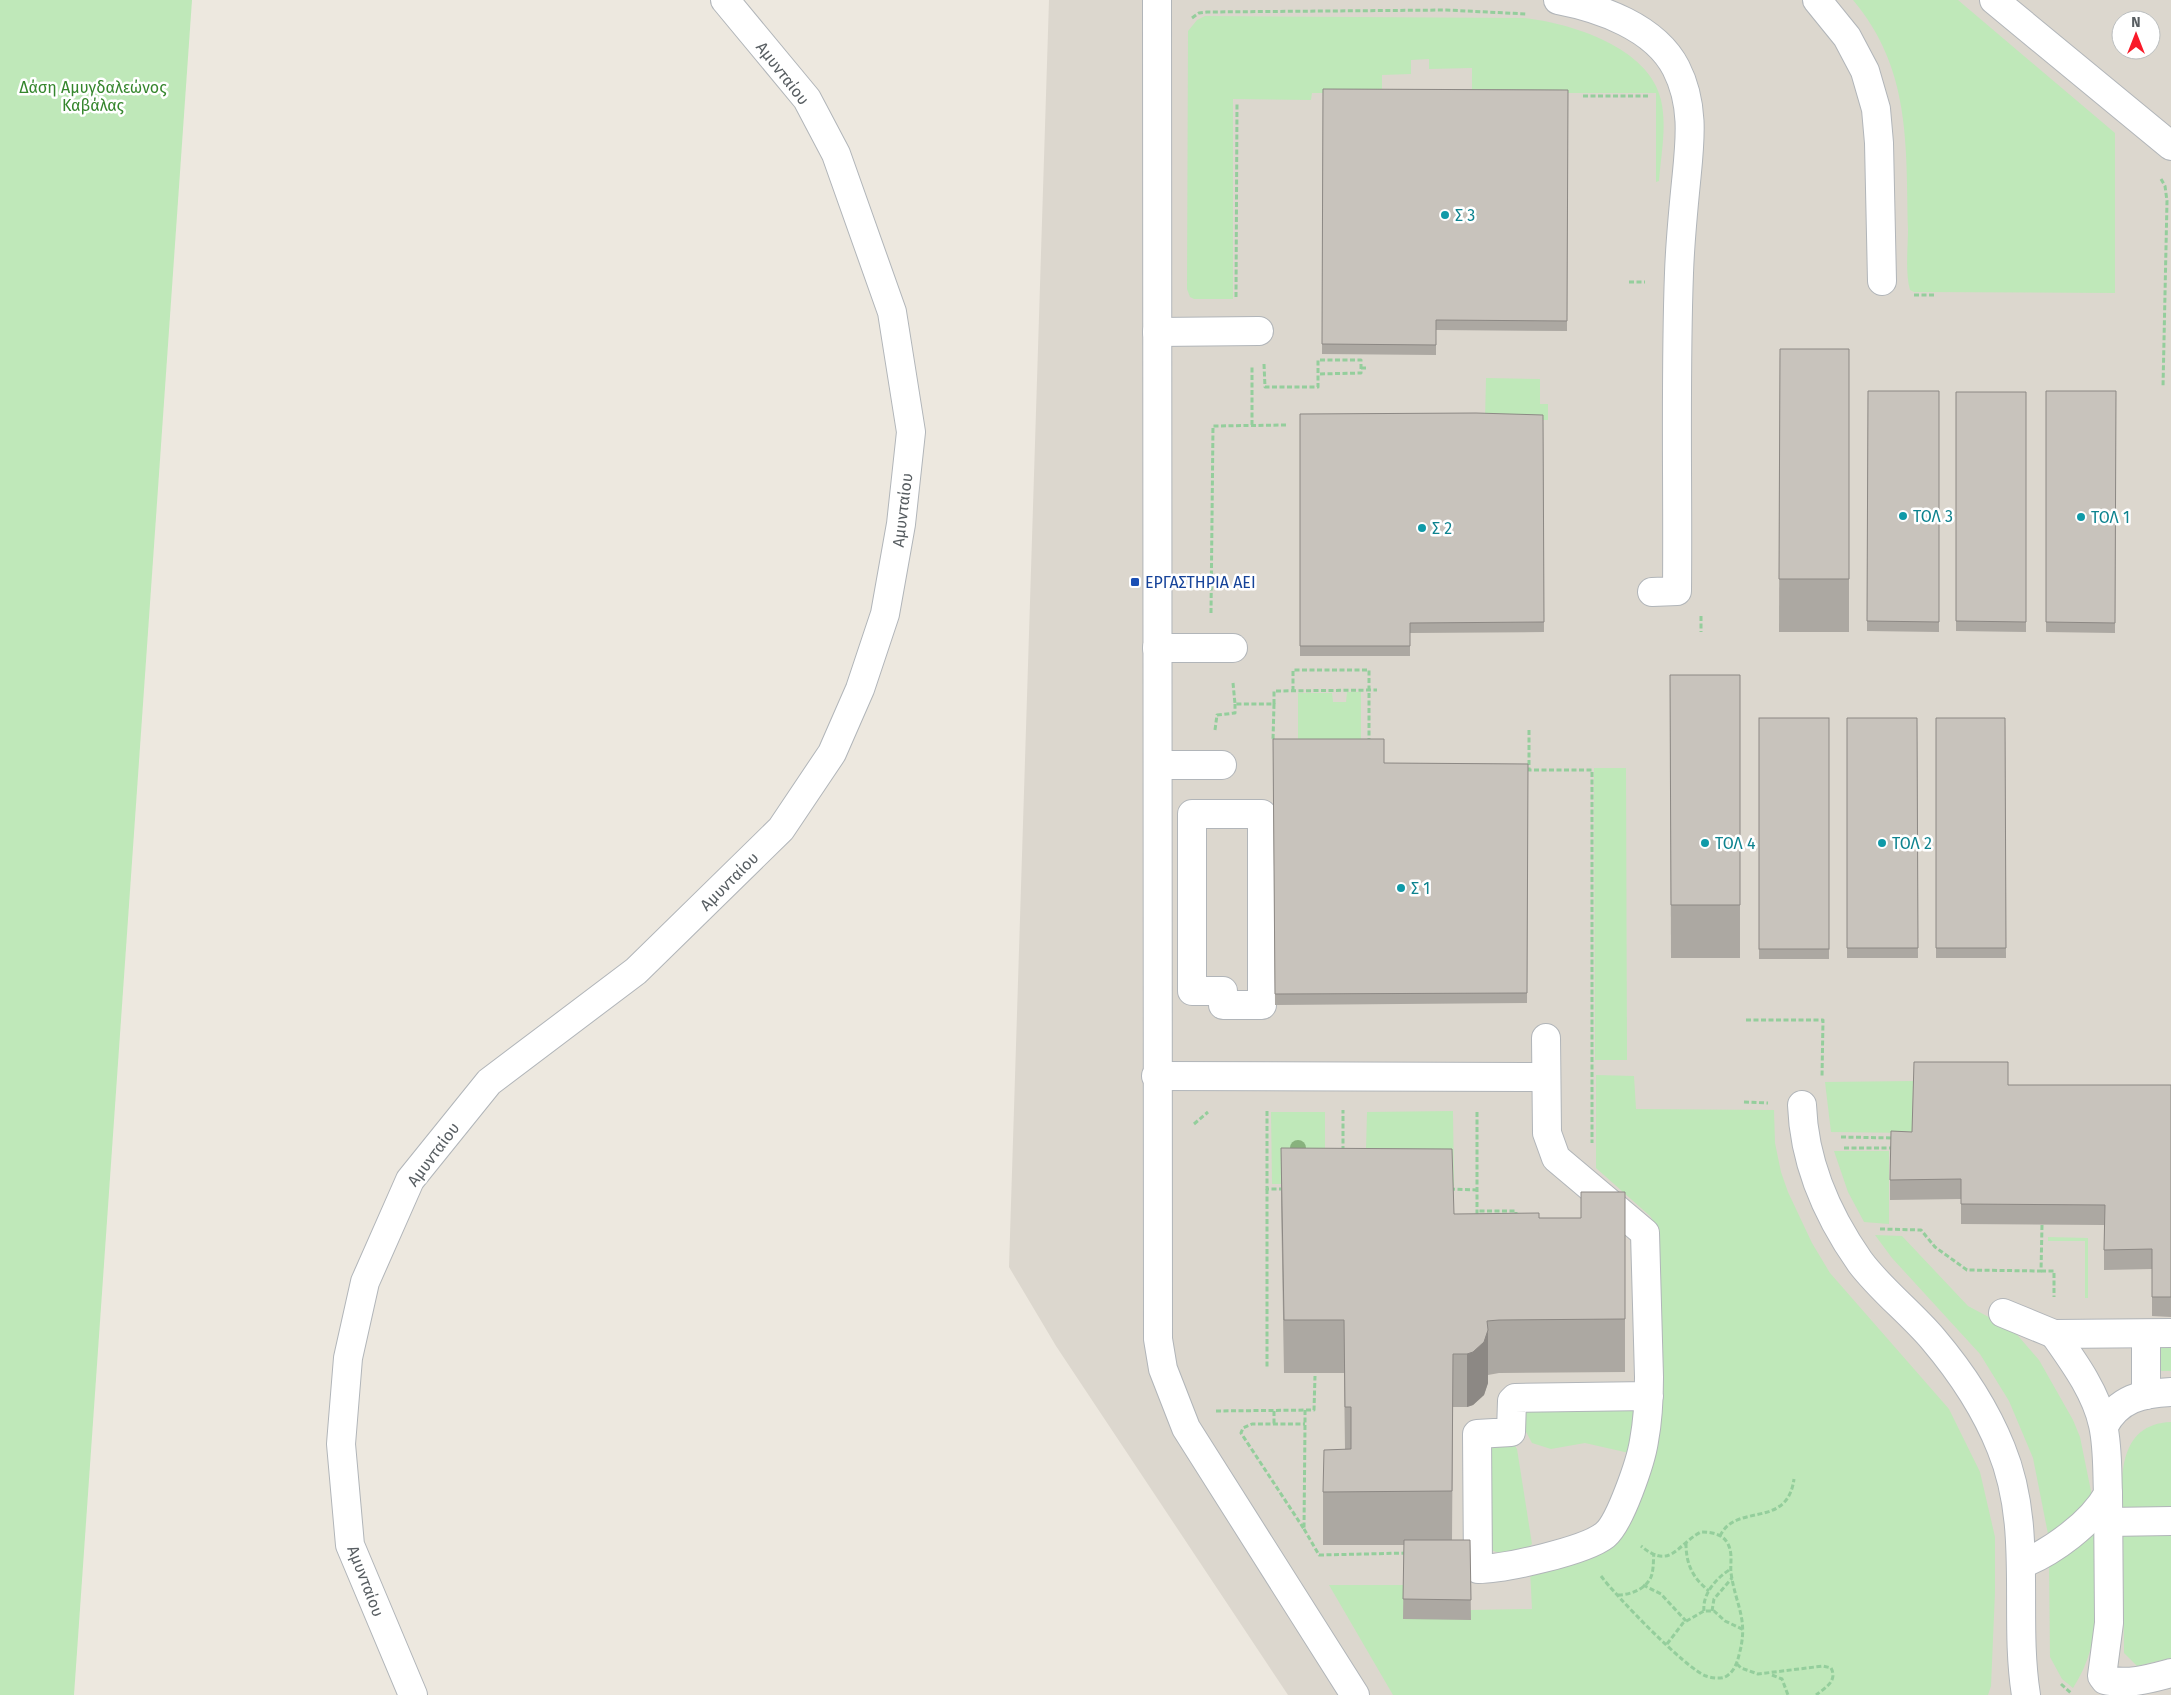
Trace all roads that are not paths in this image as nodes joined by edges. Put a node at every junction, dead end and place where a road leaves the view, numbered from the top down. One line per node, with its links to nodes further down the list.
1 (724, 0): 31 (street, Αμυνταίου)
2 (1157, 0): 9 (street)
3 (1558, 0): 10 (street)
4 (1818, 0): 7 (street)
5 (1994, 0): 6 (street)
6 (2171, 146)
7 (1882, 281)
8 (1260, 331): 9 (street)
9 (1157, 332): 11 (street)
10 (1652, 592)
11 (1157, 648): 12 (street); 13 (street)
12 (1233, 648)
13 (1158, 764): 14 (street); 17 (street)
14 (1222, 764)
15 (1262, 814): 15 (street)
16 (1546, 1038): 18 (street)
17 (1156, 1076): 18 (street); 32 (street)
18 (1546, 1077): 24 (street)
19 (1802, 1105): 29 (street)
20 (2002, 1313): 22 (street)
21 (2158, 1333): 22 (street); 23 (street)
22 (2054, 1334): 25 (street)
23 (2158, 1394): 25 (street)
24 (1649, 1396): 24 (street)
25 (2104, 1426): 26 (street)
26 (2108, 1494): 28 (street); 29 (street)
27 (2171, 1521): 28 (street)
28 (2108, 1522): 30 (street)
29 (2022, 1564): 33 (street)
30 (2171, 1673)
31 (412, 1695)
32 (1355, 1695)
33 (2026, 1695)

